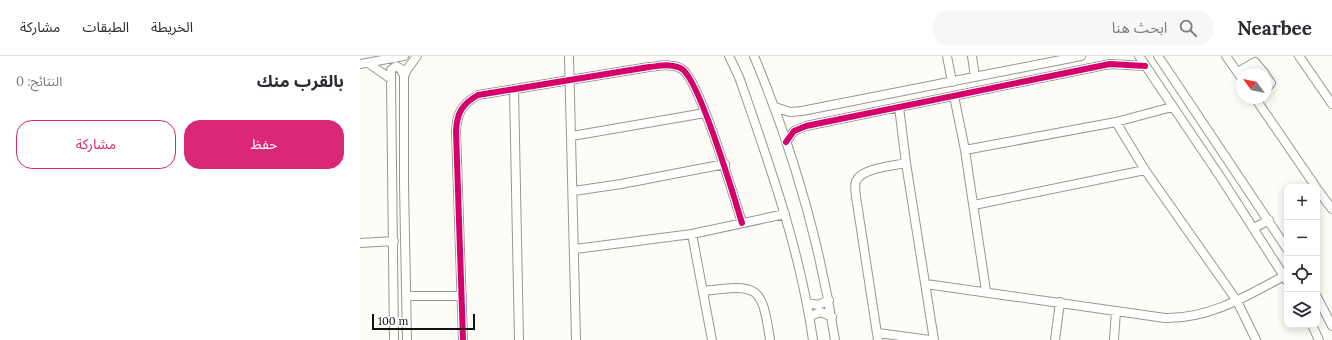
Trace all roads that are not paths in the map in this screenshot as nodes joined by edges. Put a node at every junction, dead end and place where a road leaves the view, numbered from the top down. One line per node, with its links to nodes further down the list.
1 (404, 56): 14 (street)
2 (417, 56): 19 (street)
3 (569, 56): 22 (street)
4 (729, 56): 46 (street)
5 (754, 56): 28 (street)
6 (947, 56): 23 (street)
7 (972, 56): 20 (street)
8 (1081, 56): 20 (street)
9 (1138, 56): 15 (street)
10 (1158, 56): 47 (street)
11 (1226, 56): 18 (street)
12 (1299, 56): 27 (street)
13 (1112, 60): 15 (street); 25 (street)
14 (364, 63): 21 (street)
15 (1145, 66): 30 (street)
16 (1248, 68): 17 (street)
17 (1260, 68)
18 (1236, 70)
19 (404, 76): 21 (street); 60 (street)
20 (975, 78): 23 (street)
21 (391, 79): 51 (street)
22 (570, 79): 24 (street); 32 (street); 35 (street)
23 (952, 82): 31 (street)
24 (514, 89): 61 (street); 76 (street)
25 (954, 96): 29 (street); 37 (street)
26 (1259, 104): 41 (street)
27 (1332, 104)
28 (775, 107): 31 (street); 36 (street)
29 (899, 107): 34 (street); 38 (street)
30 (1172, 107): 33 (street); 49 (street)
31 (802, 111): 34 (street)
32 (705, 113): 35 (street); 39 (street)
33 (1116, 122): 37 (street); 40 (street)
34 (806, 126): 36 (street)
35 (572, 136): 42 (street)
36 (786, 142): 62 (street)
37 (965, 150): 44 (street)
38 (906, 163): 57 (street); 72 (street)
39 (725, 164): 42 (street); 48 (street)
40 (1146, 170): 44 (street); 63 (street)
41 (1313, 184)
42 (574, 191): 54 (street)
43 (1320, 193): 45 (street)
44 (974, 206): 59 (street)
45 (1332, 209)
46 (785, 214): 48 (street); 65 (street)
47 (1269, 220): 49 (street); 53 (street)
48 (742, 223): 50 (street)
49 (1254, 228): 55 (street)
50 (692, 234): 54 (street); 58 (street)
51 (394, 241): 52 (street); 73 (street)
52 (360, 243)
53 (1284, 244)
54 (575, 249): 77 (street)
55 (1284, 275)
56 (1284, 279): 63 (street)
57 (926, 284): 59 (street); 83 (street)
58 (704, 291): 78 (street); 79 (street)
59 (986, 291): 64 (street)
60 (406, 296): 61 (street); 74 (street)
61 (462, 296): 75 (street)
62 (829, 300): 65 (street); 69 (street)
63 (1237, 301): 67 (street); 86 (street)
64 (1060, 302): 67 (street); 84 (street)
65 (807, 303): 68 (street)
66 (1320, 303): 70 (street)
67 (1116, 311): 85 (street)
68 (810, 316): 69 (street); 80 (street)
69 (832, 317): 81 (street)
70 (1332, 326)
71 (1313, 328): 87 (street)
72 (878, 336): 82 (street)
73 (394, 340)
74 (407, 340)
75 (463, 340)
76 (519, 340)
77 (576, 340)
78 (712, 340)
79 (770, 340)
80 (813, 340)
81 (835, 340)
82 (930, 340)
83 (934, 340)
84 (1056, 340)
85 (1114, 340)
86 (1256, 340)
87 (1319, 340)

